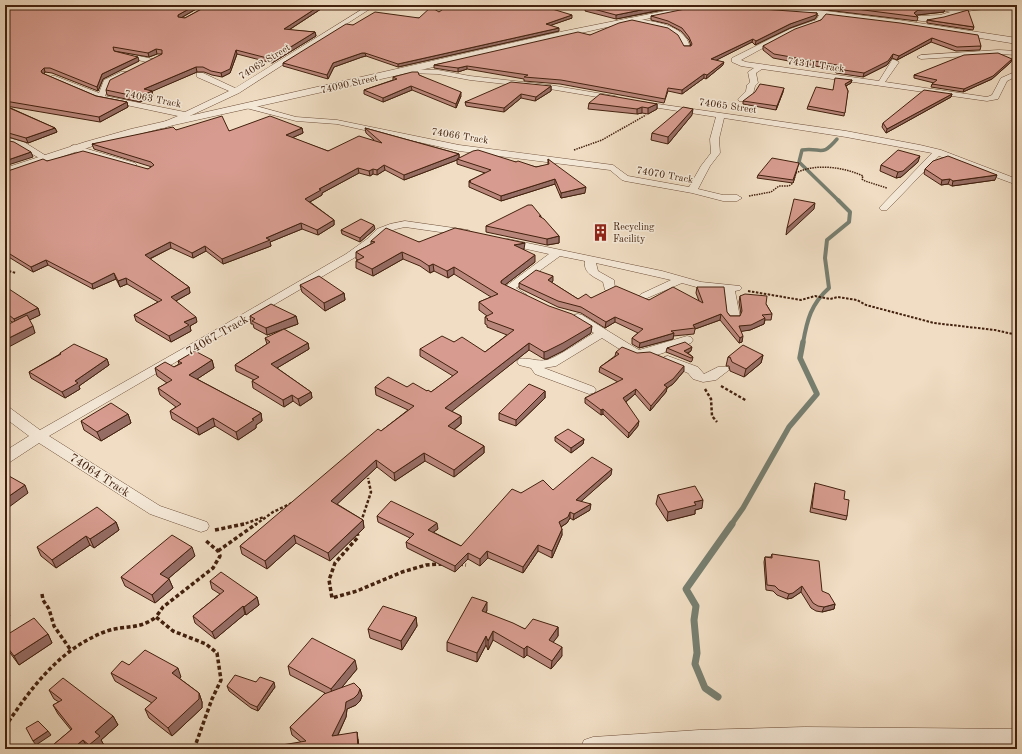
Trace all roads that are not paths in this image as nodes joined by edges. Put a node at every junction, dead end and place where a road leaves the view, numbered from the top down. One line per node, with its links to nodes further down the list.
1 (374, 5): 24 (street, 74062 Street)
2 (929, 5): 5 (street)
3 (1017, 5): 5 (street)
4 (693, 6): 6 (street, 74090 Street); 7 (street, 74090 Street)
5 (960, 11): 8 (street)
6 (823, 13): 8 (street, 74090 Street); 18 (street, 74311 Track)
7 (629, 20): 11 (street); 19 (street, 74090 Street)
8 (893, 22): 9 (street, 74090 Street)
9 (1003, 39): 10 (street, 74090 Street); 13 (street)
10 (1017, 41)
11 (687, 48)
12 (117, 53): 16 (street)
13 (1016, 54): 15 (street)
14 (160, 56): 16 (street)
15 (921, 57)
16 (150, 61): 25 (street)
17 (895, 62): 23 (street)
18 (760, 67): 23 (street, 74311 Track); 26 (street)
19 (407, 71): 28 (street, 74090 Street); 31 (street, 74065 Street)
20 (1017, 73): 23 (street, 74311 Track)
21 (200, 75): 24 (street)
22 (48, 76): 25 (street, 74063 Track)
23 (881, 83)
24 (236, 91): 27 (street, 74062 Street)
25 (101, 97): 30 (street, 74063 Track)
26 (742, 99)
27 (213, 103): 29 (street); 30 (street, 74062 Street)
28 (249, 106): 29 (street, 74090 Street); 37 (street, 74066 Track)
29 (218, 113): 32 (street, 74090 Street)
30 (186, 115): 32 (street, 74062 Street)
31 (720, 116): 35 (street, 74065 Street); 41 (street)
32 (162, 125): 34 (street, 74090 Street)
33 (5, 140): 36 (street)
34 (74, 148): 36 (street, 74090 Street); 38 (street)
35 (938, 152): 40 (street, 74065 Street); 43 (street)
36 (44, 157): 39 (street, 74090 Street)
37 (544, 158): 41 (street, 74070 Track)
38 (142, 168)
39 (5, 172)
40 (1017, 182)
41 (692, 190): 42 (street, 74070 Track)
42 (735, 198)
43 (884, 208)
44 (476, 235): 60 (street, 74067 Track)
45 (497, 239): 46 (street)
46 (558, 252): 47 (street); 51 (street)
47 (592, 259): 48 (street); 49 (street)
48 (680, 280): 50 (street); 53 (street)
49 (608, 288)
50 (645, 296)
51 (533, 301)
52 (564, 314): 54 (street)
53 (734, 317)
54 (601, 334): 56 (street); 58 (street)
55 (687, 340): 56 (street)
56 (650, 352): 57 (street)
57 (723, 370)
58 (589, 390)
59 (5, 411): 60 (street, 74064 Track)
60 (40, 436): 61 (street, 74067 Track); 62 (street, 74064 Track)
61 (5, 458)
62 (201, 526)
63 (1017, 741): 64 (street)
64 (592, 749)

